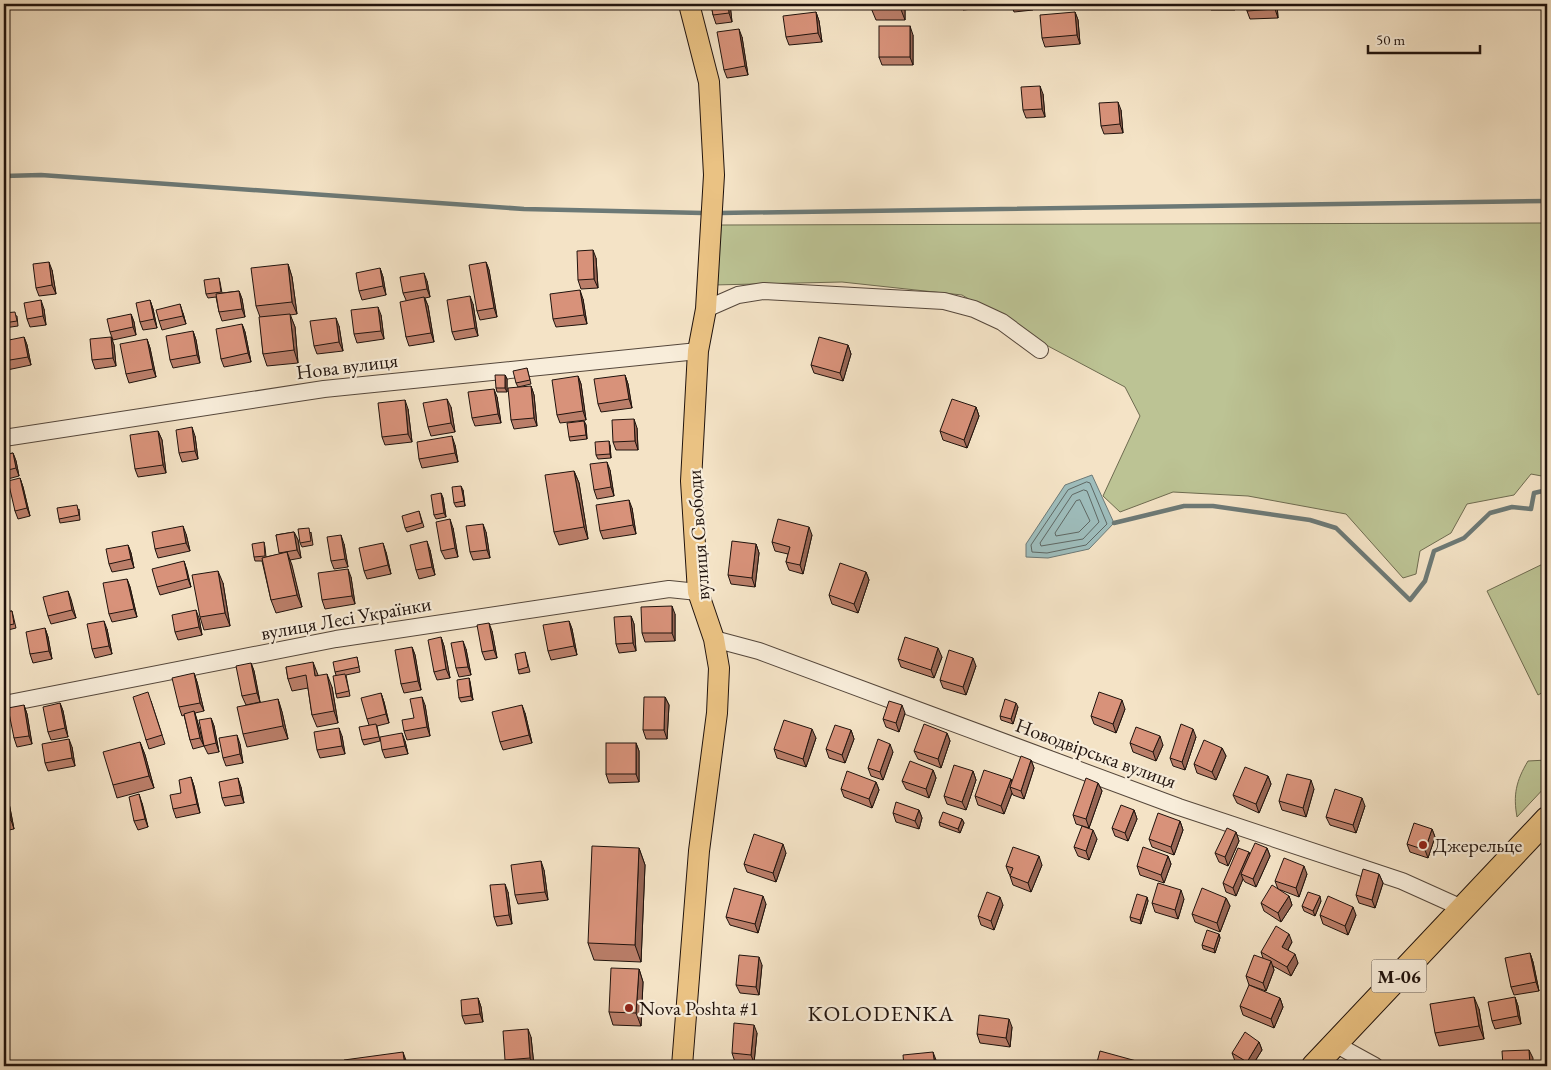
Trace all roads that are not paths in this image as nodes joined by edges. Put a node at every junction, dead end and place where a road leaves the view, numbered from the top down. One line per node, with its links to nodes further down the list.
1 (688, 4): 2 (main road, вулиця Свободи)
2 (706, 309): 3 (street); 4 (main road, вулиця Свободи)
3 (1040, 350)
4 (698, 351): 5 (street, Нова вулиця); 6 (main road, вулиця Свободи)
5 (4, 438)
6 (698, 592): 7 (main road, вулиця Свободи); 8 (street, вулиця Лесі Українки)
7 (714, 639): 10 (street, Новодвірська вулиця); 12 (main road, вулиця Свободи)
8 (4, 704)
9 (1547, 819): 10 (highway, М-06)
10 (1462, 908): 11 (highway, М-06)
11 (1335, 1044): 13 (highway, М-06); 14 (street)
12 (682, 1066)
13 (1314, 1066)
14 (1375, 1066)

